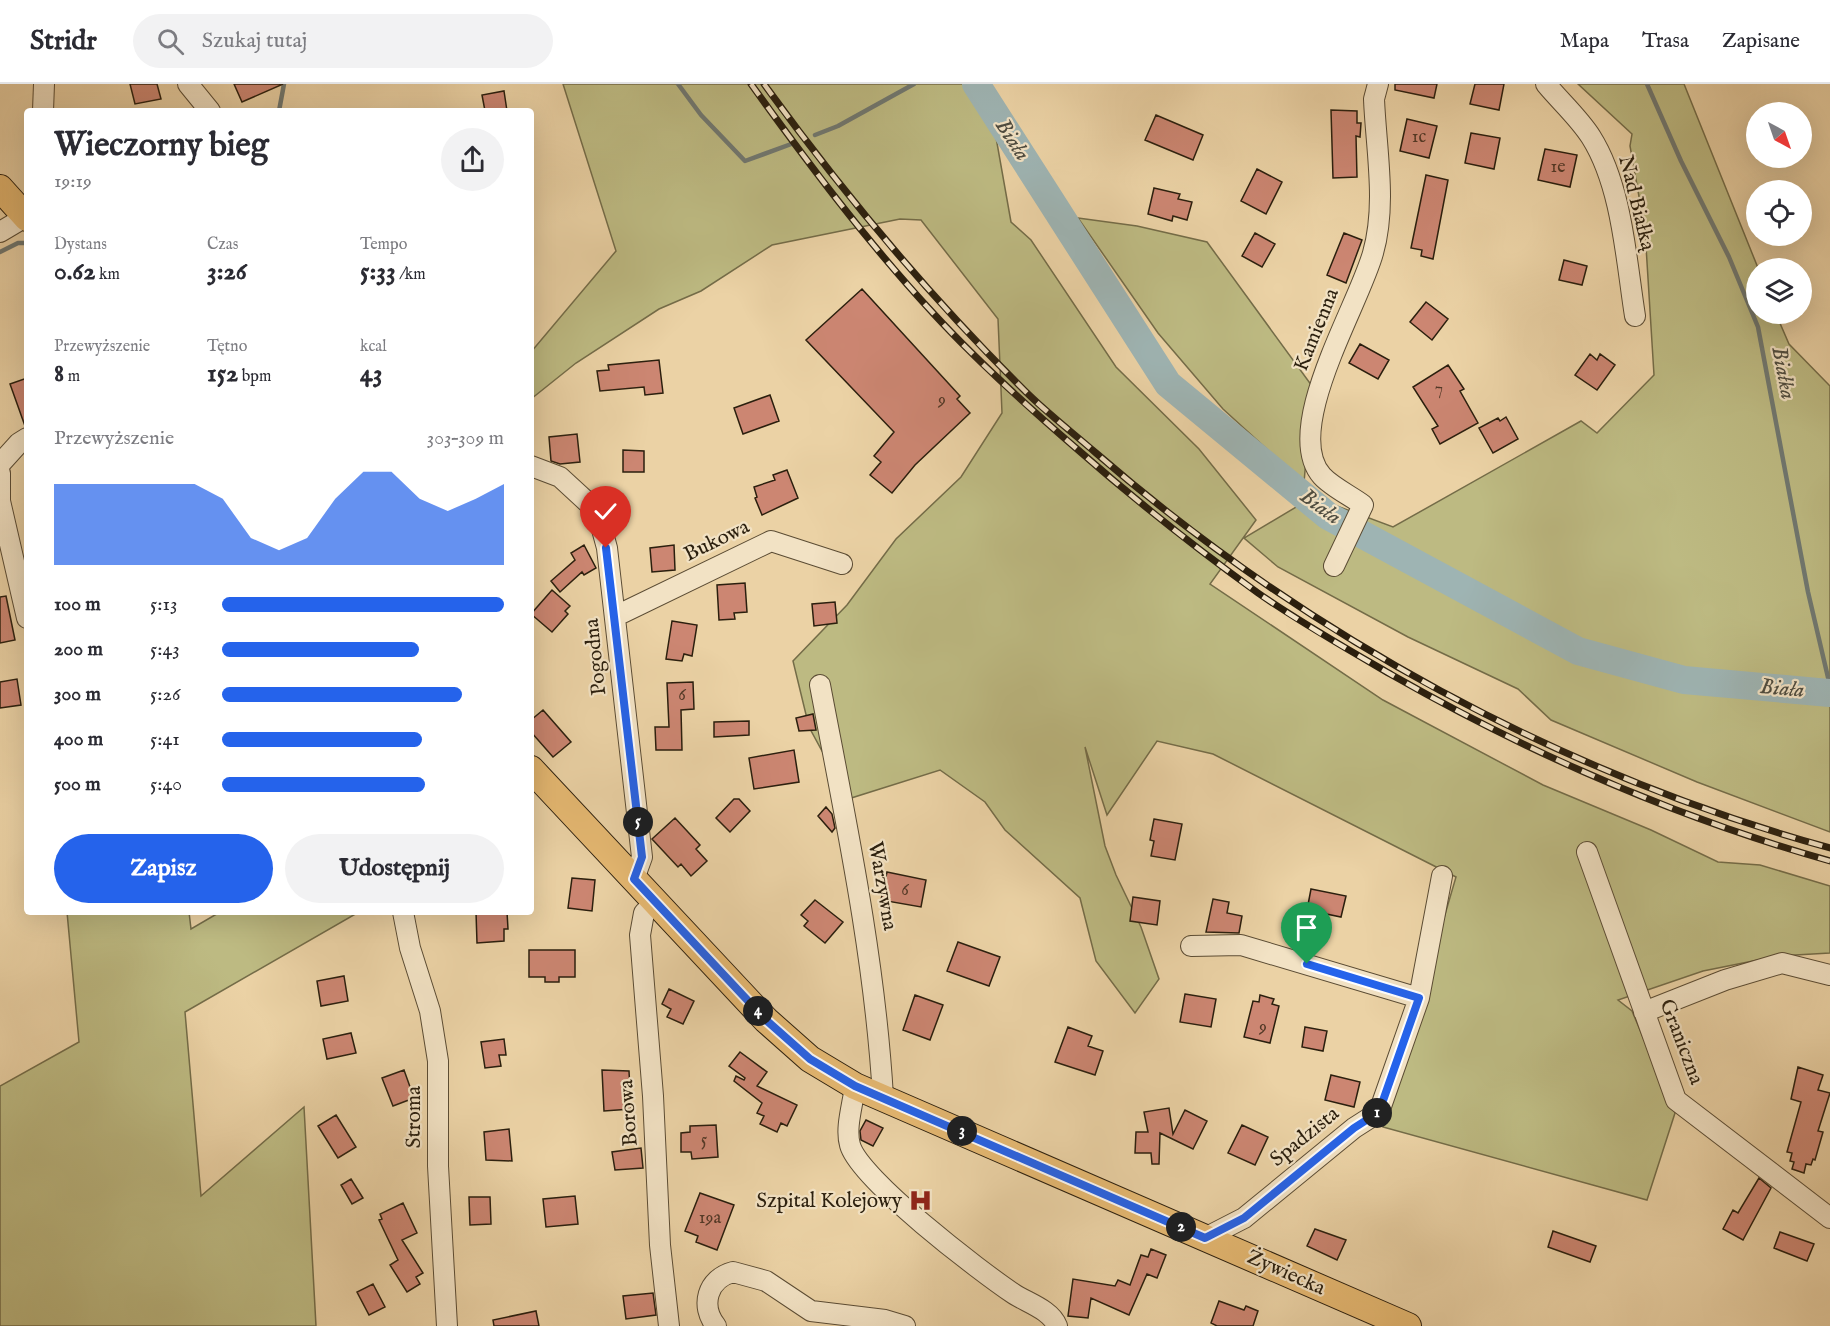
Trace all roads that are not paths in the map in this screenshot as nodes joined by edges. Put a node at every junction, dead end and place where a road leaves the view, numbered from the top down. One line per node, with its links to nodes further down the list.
1 (44, 84): 6 (street)
2 (188, 84): 5 (street)
3 (1378, 84): 17 (street, Kamienna)
4 (1546, 84): 11 (street, Nad Białką)
5 (201, 107)
6 (43, 108)
7 (0, 188): 8 (main road)
8 (24, 214)
9 (24, 219): 10 (street)
10 (0, 232)
11 (1635, 316)
12 (24, 440): 13 (street)
13 (0, 464)
14 (534, 467): 19 (street, Pogodna)
15 (0, 473): 18 (street)
16 (842, 564): 19 (street, Bukowa)
17 (1334, 566)
18 (24, 605)
19 (616, 616): 24 (street, Pogodna)
20 (820, 685): 32 (street, Warzywna)
21 (534, 772): 24 (main road, Żywiecka)
22 (1587, 852): 30 (street, Graniczna)
23 (1442, 876): 29 (street, Spadzista)
24 (634, 879): 25 (main road, Żywiecka)
25 (655, 902): 31 (main road, Żywiecka); 36 (street, Borowa)
26 (404, 915): 35 (street, Stroma)
27 (1191, 946): 29 (street)
28 (1830, 975): 30 (street)
29 (1419, 998): 34 (street, Spadzista)
30 (1644, 1012): 33 (street, Graniczna)
31 (855, 1086): 32 (main road, Żywiecka); 39 (street)
32 (883, 1097): 34 (main road, Żywiecka)
33 (1830, 1218)
34 (1205, 1238): 40 (main road, Żywiecka)
35 (447, 1326)
36 (669, 1326)
37 (716, 1326): 38 (street)
38 (905, 1326)
39 (1057, 1326)
40 (1408, 1326)

